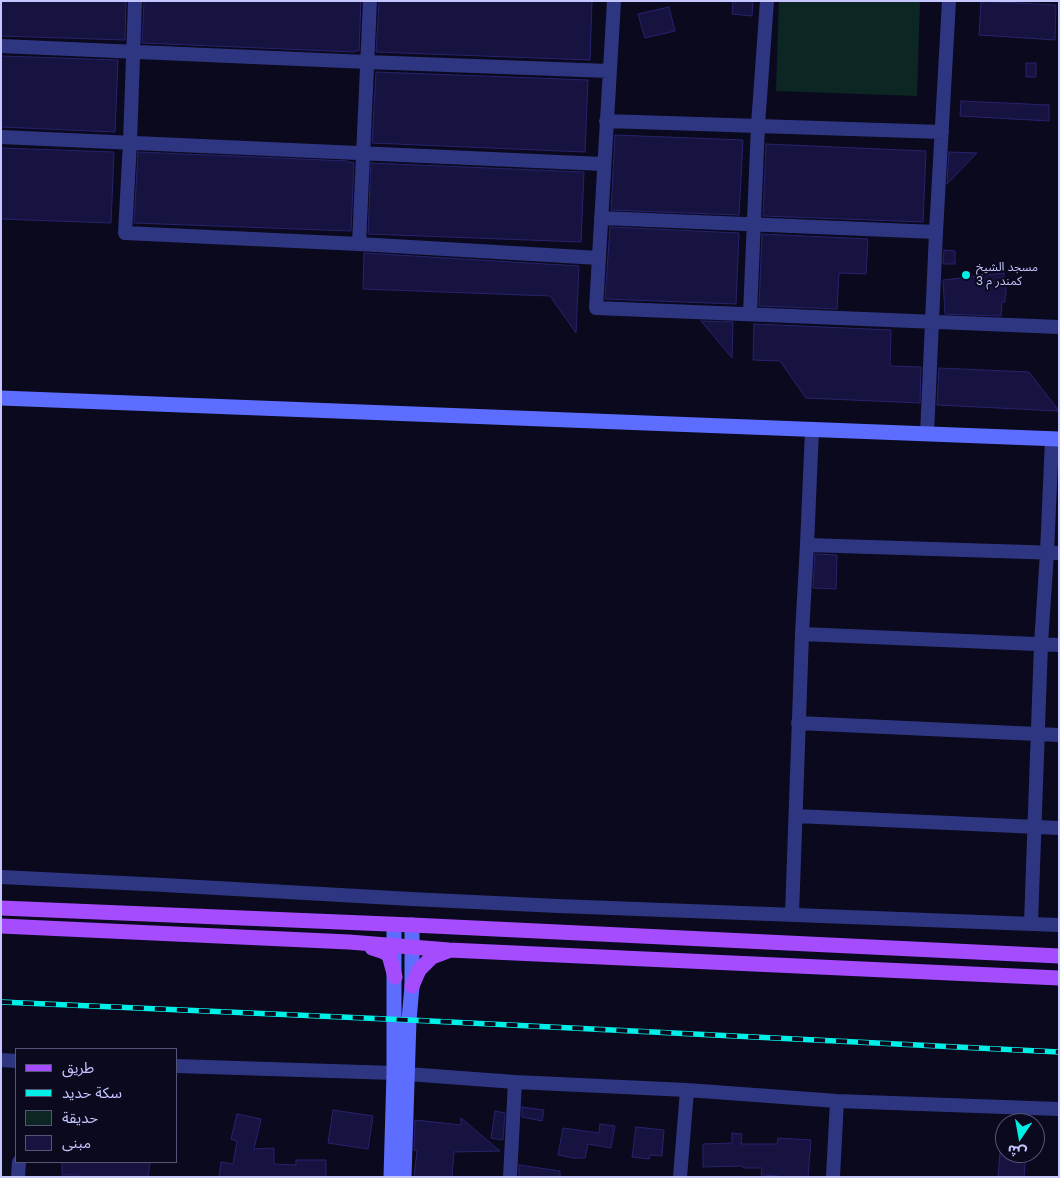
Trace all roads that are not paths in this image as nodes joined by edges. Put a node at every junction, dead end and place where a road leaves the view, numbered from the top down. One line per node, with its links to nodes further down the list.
1 (135, 1): 7 (street)
2 (370, 1): 8 (street)
3 (614, 1): 9 (street)
4 (768, 1): 11 (street)
5 (949, 1): 12 (street)
6 (1, 46): 7 (street)
7 (133, 51): 8 (street); 14 (street)
8 (367, 62): 9 (street); 15 (street)
9 (610, 71): 10 (street)
10 (606, 122): 11 (street); 16 (street)
11 (758, 126): 12 (street); 18 (street)
12 (942, 132): 19 (street)
13 (1, 137): 14 (street)
14 (130, 142): 15 (street); 20 (street)
15 (363, 154): 16 (street); 20 (street)
16 (604, 164): 17 (street)
17 (601, 218): 18 (street); 21 (street)
18 (754, 224): 19 (street); 22 (street)
19 (936, 232): 23 (street)
20 (359, 244): 21 (street)
21 (598, 258): 22 (street)
22 (750, 314): 23 (street)
23 (932, 322): 24 (street); 27 (street)
24 (1059, 327)
25 (1, 398): 26 (street)
26 (812, 430): 27 (street); 29 (street)
27 (927, 434): 28 (street)
28 (1055, 439): 30 (street)
29 (807, 544): 30 (street); 31 (street)
30 (1053, 553): 32 (street)
31 (802, 634): 32 (street); 34 (street)
32 (1041, 644): 33 (street); 35 (street)
33 (1059, 645)
34 (798, 723): 35 (street); 37 (street)
35 (1038, 734): 36 (street); 38 (street)
36 (1059, 736)
37 (796, 816): 38 (street); 42 (street)
38 (1034, 827): 39 (street); 43 (street)
39 (1059, 828)
40 (1, 877): 42 (street)
41 (1, 908): 44 (main road)
42 (792, 914): 43 (street)
43 (1031, 924): 45 (street)
44 (394, 925): 47 (main road); 49 (street)
45 (1059, 925)
46 (1, 926): 48 (main road)
47 (412, 926): 50 (street); 52 (main road)
48 (349, 942): 49 (main road); 53 (main road)
49 (394, 946): 50 (main road); 53 (street)
50 (413, 948): 51 (main road); 55 (street)
51 (449, 950): 54 (main road); 55 (main road)
52 (1059, 956)
53 (395, 977): 59 (street)
54 (1059, 978)
55 (412, 986): 59 (street)
56 (1, 1060): 57 (street)
57 (15, 1061)
58 (178, 1066): 59 (street)
59 (401, 1073): 60 (street); 66 (street); 67 (street)
60 (515, 1082): 61 (street); 68 (street)
61 (687, 1090): 62 (street); 69 (street)
62 (837, 1101): 63 (street); 70 (street)
63 (1059, 1109)
64 (19, 1163): 65 (street)
65 (18, 1177)
66 (391, 1177)
67 (404, 1177)
68 (510, 1177)
69 (680, 1177)
70 (833, 1177)

